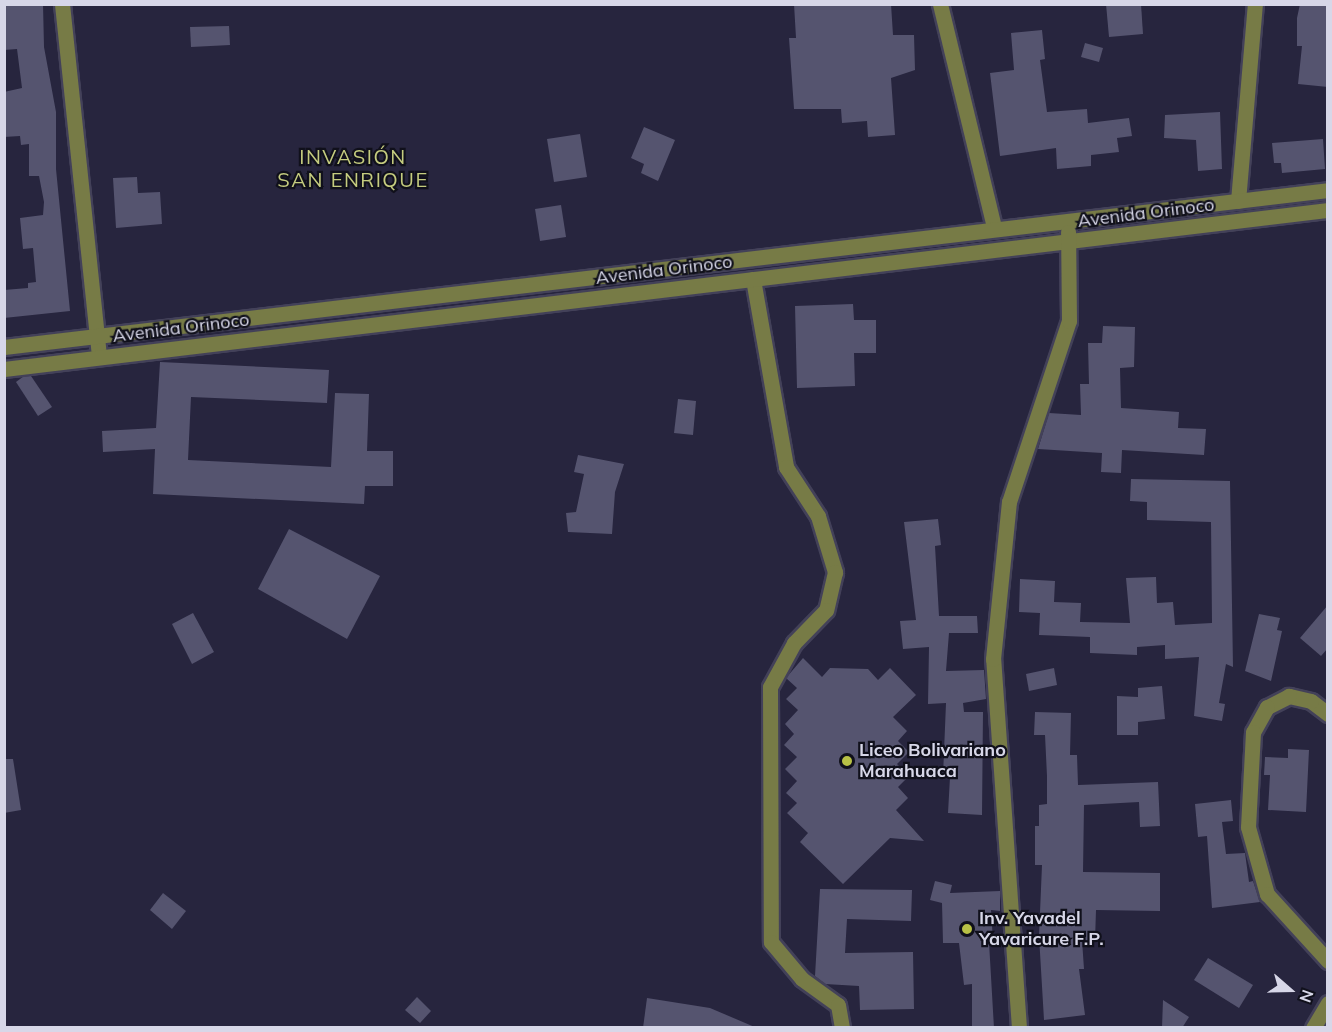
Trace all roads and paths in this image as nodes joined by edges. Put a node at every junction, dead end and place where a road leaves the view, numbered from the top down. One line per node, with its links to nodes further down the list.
1 (62, 4): 11 (street)
2 (940, 4): 8 (street)
3 (1255, 4): 5 (street)
4 (1328, 190): 5 (street, Avenida Orinoco)
5 (1238, 201): 7 (street, Avenida Orinoco)
6 (1328, 210): 9 (street, Avenida Orinoco)
7 (1066, 220): 8 (street, Avenida Orinoco); 9 (street)
8 (994, 228): 11 (street, Avenida Orinoco)
9 (1069, 242): 10 (street, Avenida Orinoco); 19 (street)
10 (753, 279): 13 (street, Avenida Orinoco); 18 (street)
11 (97, 339): 12 (street, Avenida Orinoco); 13 (street)
12 (4, 347)
13 (99, 358): 14 (street, Avenida Orinoco)
14 (4, 369)
15 (1328, 714): 16 (street)
16 (1328, 961)
17 (1328, 1004): 20 (street)
18 (842, 1028)
19 (1019, 1028)
20 (1313, 1028)

